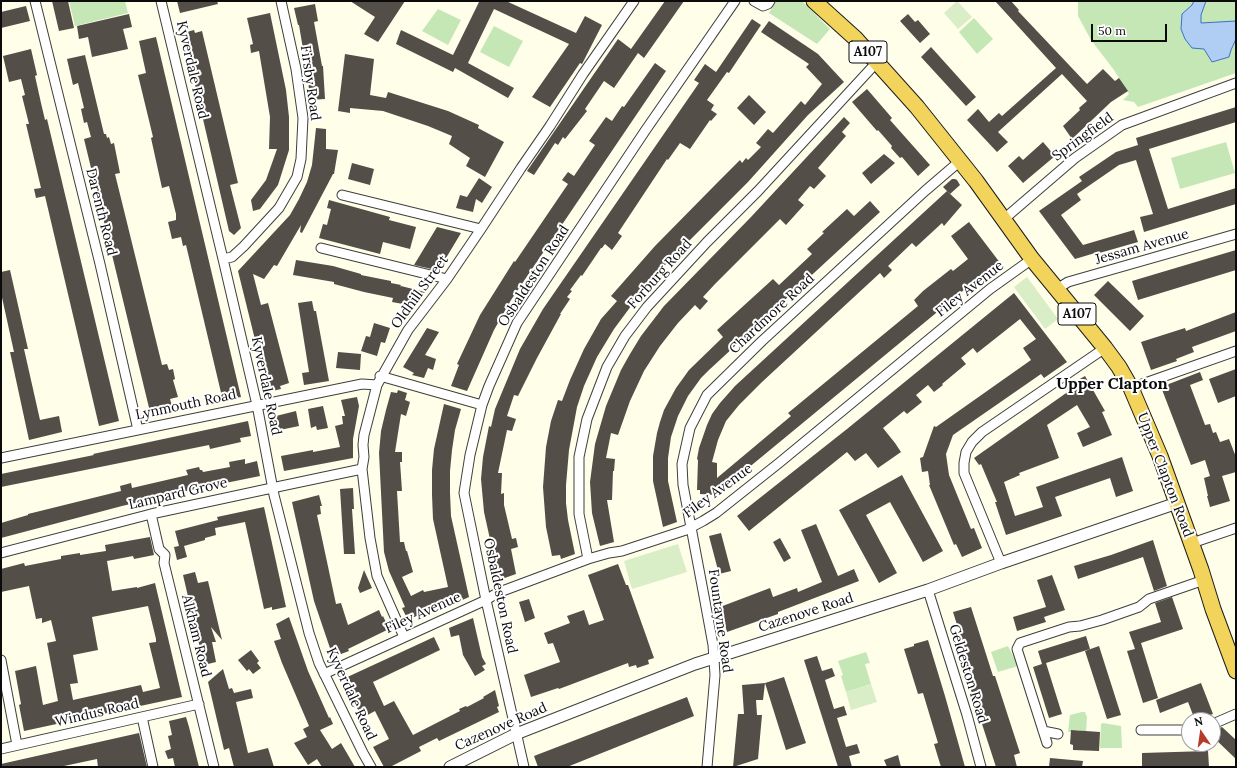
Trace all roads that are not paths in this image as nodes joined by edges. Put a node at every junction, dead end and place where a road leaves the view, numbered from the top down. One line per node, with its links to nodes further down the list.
1 (35, 1): 27 (street, Darenth Road)
2 (161, 1): 17 (street, Kyverdale Road)
3 (281, 1): 17 (street, Firsby Road)
4 (634, 1): 14 (street, Oldhill Street)
5 (735, 1): 26 (street, Osbaldeston Road)
6 (754, 1): 7 (street)
7 (770, 1)
8 (814, 1): 9 (highway, A107)
9 (877, 62): 11 (highway, A107); 37 (street, Forburg Road)
10 (1236, 83): 13 (street, Springfield)
11 (960, 161): 13 (highway, Upper Clapton Road / A107); 33 (street, Chardmore Road)
12 (342, 195): 14 (street)
13 (1004, 219): 18 (highway, Upper Clapton Road / A107)
14 (481, 229): 19 (street, Oldhill Street)
15 (1236, 234): 20 (street, Jessam Avenue)
16 (321, 248): 19 (street)
17 (223, 259): 25 (street, Kyverdale Road)
18 (1032, 259): 20 (highway, Upper Clapton Road / A107); 33 (street, Filey Avenue)
19 (447, 279): 23 (street, Oldhill Street)
20 (1057, 289): 21 (highway, Upper Clapton Road / A107)
21 (1105, 348): 24 (highway, Upper Clapton Road / A107); 38 (street)
22 (1236, 351): 24 (street)
23 (378, 380): 25 (street, Lynmouth Road); 26 (street, Lynmouth Road); 29 (street, Oldhill Street)
24 (1131, 388): 31 (highway, Upper Clapton Road / A107)
25 (257, 405): 27 (street, Lynmouth Road); 30 (street, Kyverdale Road)
26 (482, 405): 41 (street, Osbaldeston Road)
27 (138, 430): 28 (street, Lynmouth Road)
28 (1, 458)
29 (362, 469): 30 (street, Lampard Grove); 42 (street, Oldhill Street)
30 (273, 487): 32 (street, Lampard Grove); 46 (street, Kyverdale Road)
31 (1177, 503): 35 (highway, Upper Clapton Road / A107); 38 (street, Cazenove Road)
32 (151, 514): 36 (street, Lampard Grove); 47 (street, Alkham Road)
33 (691, 528): 37 (street, Filey Avenue); 43 (street, Fountayne Road)
34 (1236, 528): 35 (street)
35 (1192, 543): 39 (highway, Upper Clapton Road / A107)
36 (1, 553)
37 (588, 559): 41 (street, Filey Avenue)
38 (1001, 563): 40 (street, Cazenove Road)
39 (1204, 580): 45 (highway, Upper Clapton Road / A107); 53 (street)
40 (928, 590): 43 (street, Cazenove Road); 65 (street, Geldeston Road)
41 (486, 600): 42 (street, Filey Avenue); 54 (street, Osbaldeston Road)
42 (404, 637): 46 (street, Filey Avenue)
43 (714, 658): 54 (street, Cazenove Road); 64 (street, Fountayne Road)
44 (1, 660): 57 (street)
45 (1236, 671)
46 (324, 674): 61 (street, Kyverdale Road)
47 (199, 704): 49 (street, Windus Road); 60 (street, Alkham Road)
48 (1236, 714): 50 (street)
49 (142, 717): 57 (street, Windus Road); 59 (street)
50 (1221, 721)
51 (1141, 730): 52 (street)
52 (1181, 730)
53 (1043, 731): 55 (street); 56 (street)
54 (516, 734): 62 (street, Cazenove Road); 63 (street, Osbaldeston Road)
55 (1058, 734)
56 (1047, 743)
57 (17, 745): 58 (street, Windus Road)
58 (1, 749)
59 (153, 767)
60 (214, 767)
61 (371, 767)
62 (450, 767)
63 (524, 767)
64 (706, 767)
65 (981, 767)

